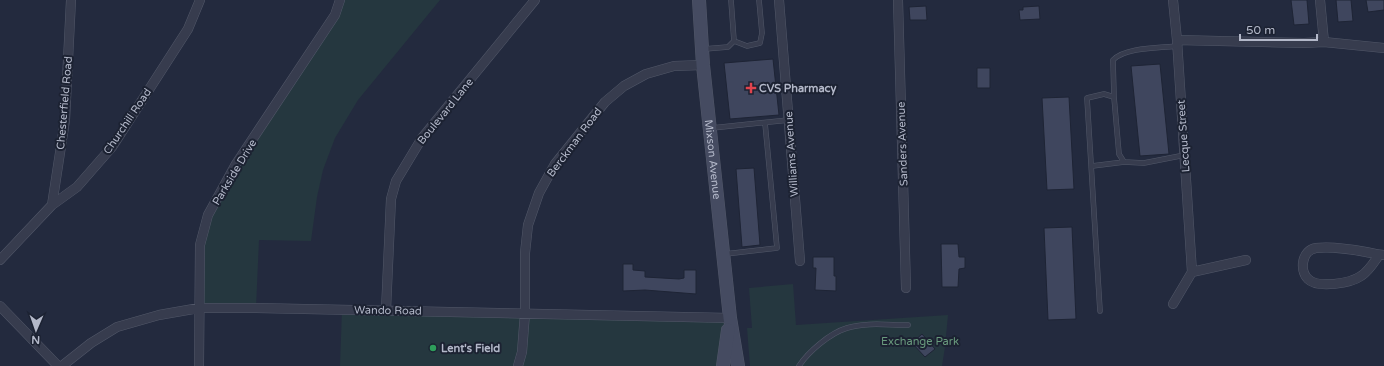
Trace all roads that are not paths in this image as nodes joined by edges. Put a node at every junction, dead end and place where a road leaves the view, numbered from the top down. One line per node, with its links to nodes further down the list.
1 (71, 0): 25 (street, Chesterfield Road)
2 (200, 0): 25 (street, Churchill Road)
3 (340, 0): 35 (street, Parkside Drive)
4 (535, 0): 36 (street, Boulevard Lane)
5 (699, 0): 16 (street, Mixson Avenue)
6 (731, 0): 12 (lane)
7 (759, 0): 12 (lane)
8 (779, 0): 19 (street, Williams Avenue)
9 (898, 0): 32 (street, Sanders Avenue)
10 (1174, 0): 14 (street, Lecque Street)
11 (1320, 0): 13 (street)
12 (734, 42): 16 (lane)
13 (1324, 42): 14 (street); 15 (street)
14 (1178, 43): 18 (lane); 22 (street, Lecque Street)
15 (1384, 48)
16 (702, 49): 17 (street, Mixson Avenue)
17 (703, 65): 21 (street, Mixson Avenue); 38 (street, Berckman Road)
18 (1114, 97): 23 (lane); 24 (lane)
19 (789, 120): 20 (lane); 30 (street, Williams Avenue)
20 (765, 123): 21 (lane); 26 (lane)
21 (710, 128): 26 (street, Mixson Avenue)
22 (1185, 155): 23 (lane); 31 (street, Lecque Street)
23 (1124, 162): 24 (lane)
24 (1092, 166): 37 (lane)
25 (52, 205): 28 (street, Churchill Road)
26 (723, 254): 39 (street, Mixson Avenue)
27 (1382, 255): 27 (street)
28 (0, 260)
29 (1246, 260): 31 (street)
30 (800, 261)
31 (1192, 272): 33 (street)
32 (906, 288)
33 (1173, 304)
34 (0, 306): 41 (street)
35 (200, 308): 36 (street, Wando Road); 42 (street, Wando Road); 43 (street, Parkside Drive)
36 (386, 310): 38 (street, Wando Road)
37 (1100, 311)
38 (525, 313): 39 (street, Wando Road); 44 (street, Berckman Road)
39 (730, 318): 45 (street); 46 (street)
40 (908, 325): 47 (lane)
41 (58, 366)
42 (62, 366)
43 (199, 366)
44 (518, 366)
45 (723, 366)
46 (738, 366)
47 (799, 366)

